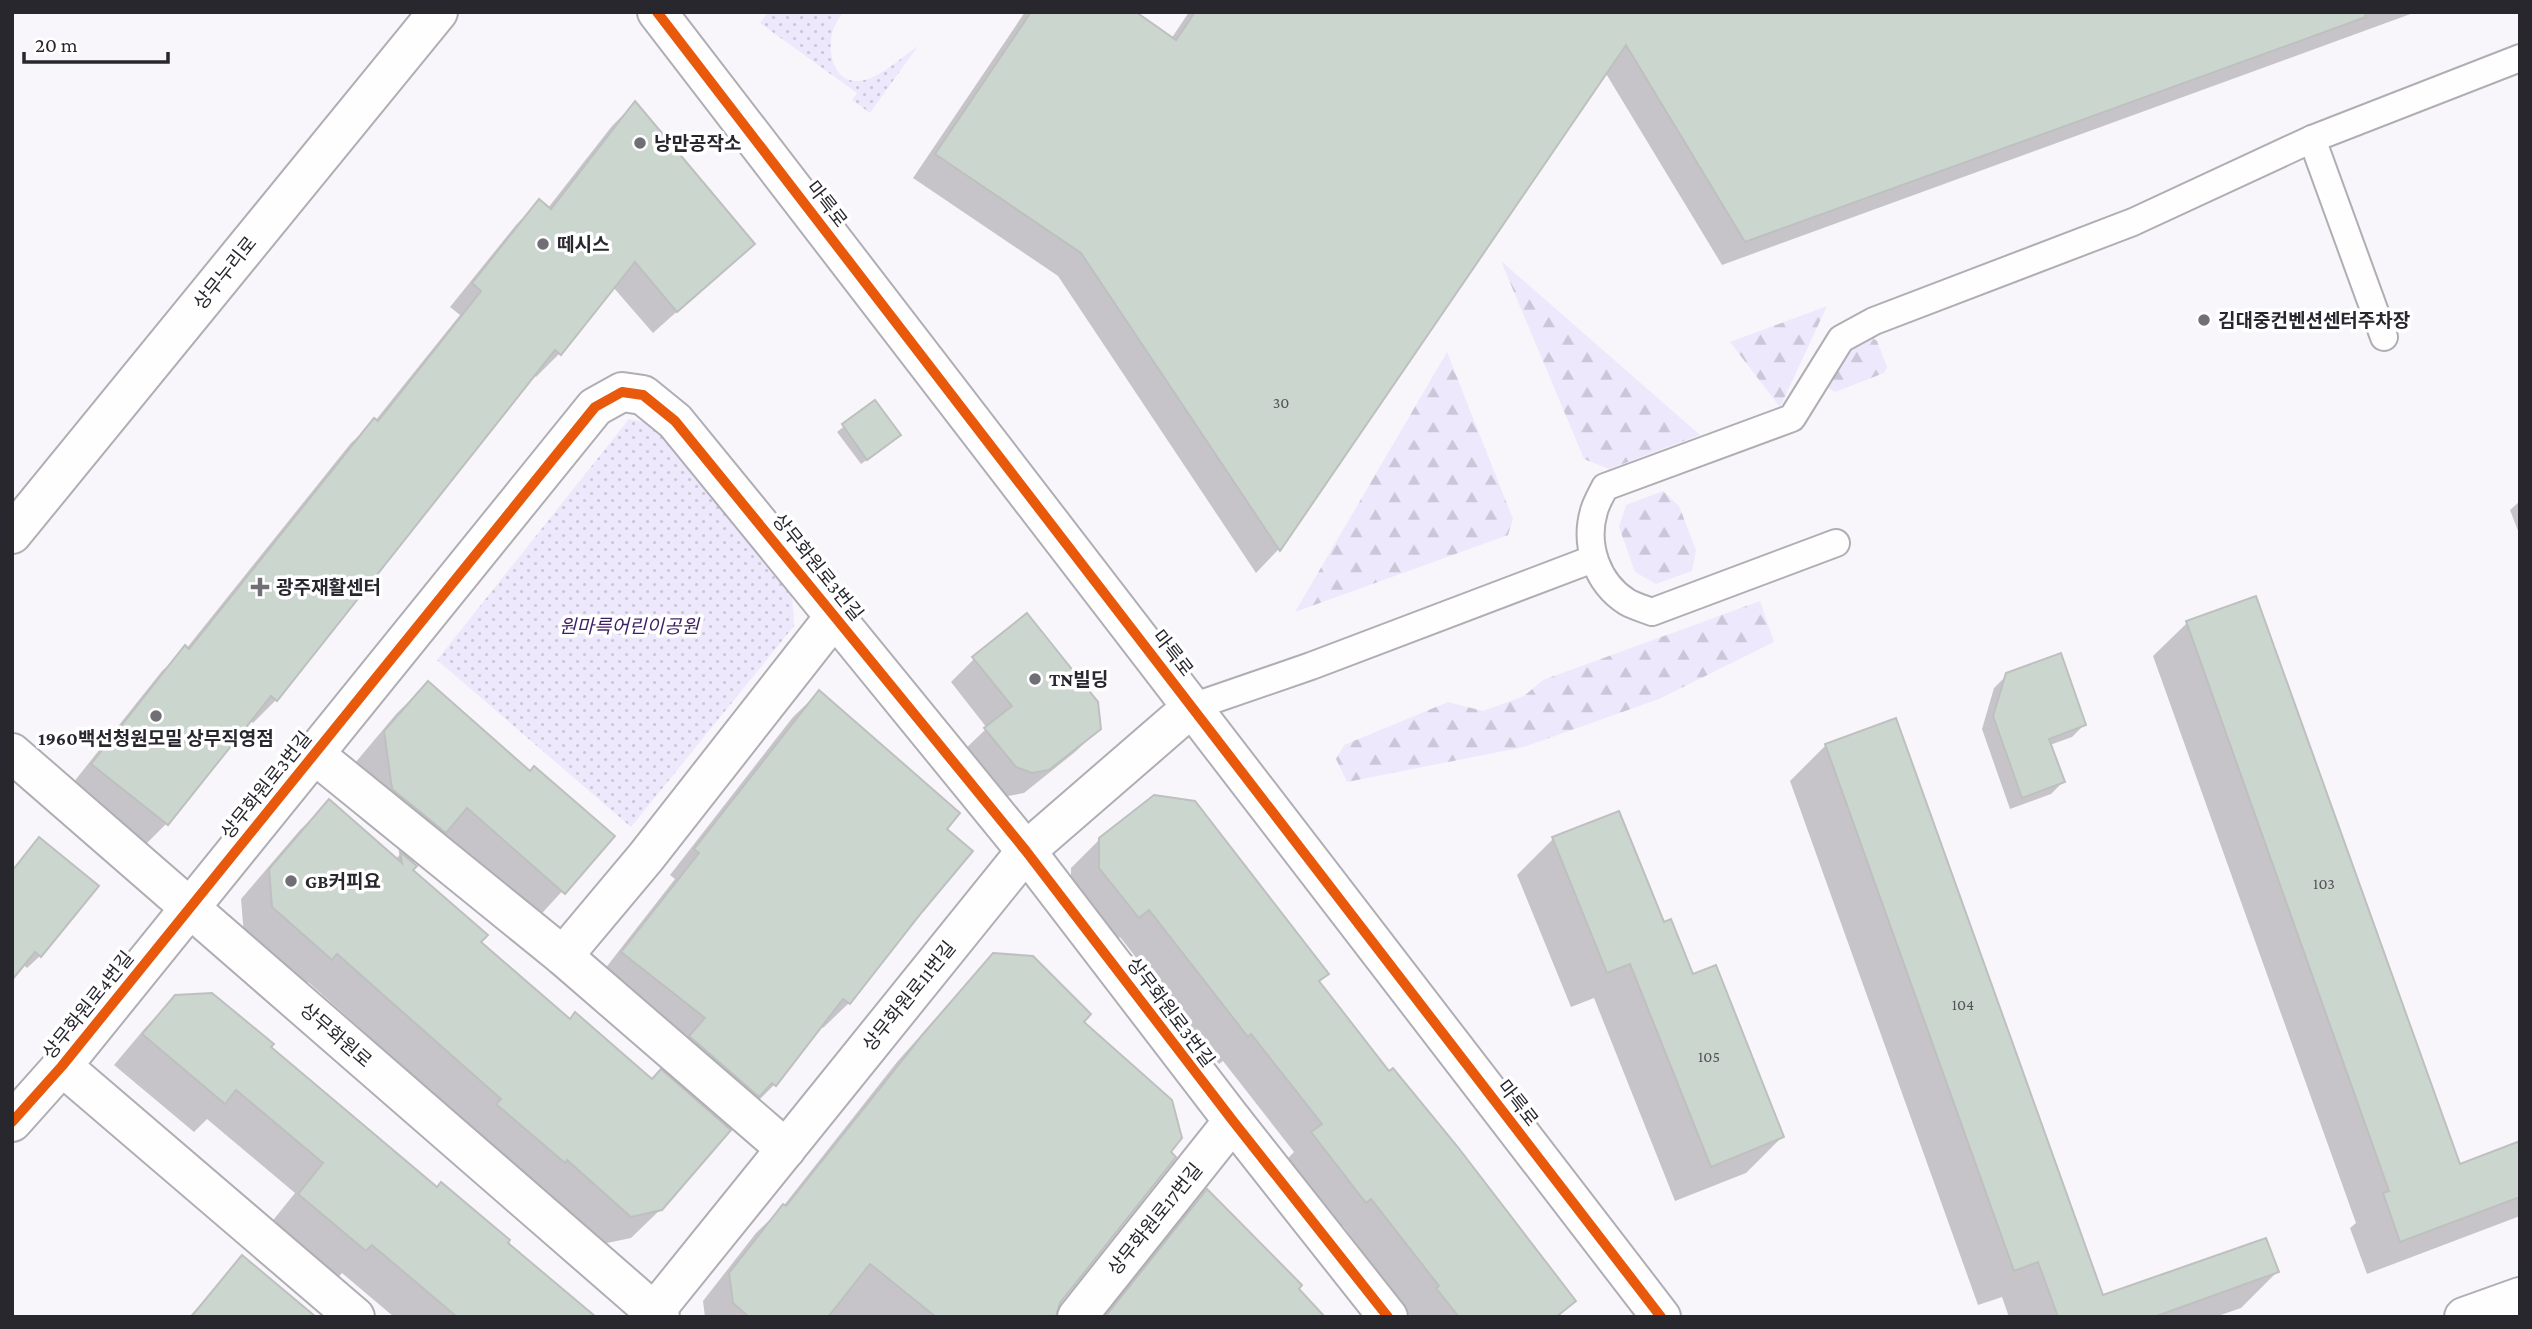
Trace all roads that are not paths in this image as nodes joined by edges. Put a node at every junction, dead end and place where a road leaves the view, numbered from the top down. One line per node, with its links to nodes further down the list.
1 (438, 12): 6 (street, 상무누리로)
2 (657, 12): 10 (street, 마륵로)
3 (2520, 58): 4 (lane)
4 (2312, 139): 5 (lane); 8 (lane)
5 (2384, 337)
6 (12, 534)
7 (1836, 543): 8 (lane)
8 (1593, 559): 10 (lane)
9 (835, 616): 12 (street, 상무화원로3번길); 13 (street, 상무화원로3번길); 15 (street, 상무화원로3번길)
10 (1192, 707): 13 (street, 상무화원로11번길); 25 (street, 마륵로)
11 (12, 753): 14 (street, 상무화원로)
12 (314, 754): 14 (street, 상무화원로3번길); 15 (street, 상무화원로3번길)
13 (1026, 850): 17 (street, 상무화원로3번길); 19 (street, 상무화원로11번길)
14 (189, 907): 16 (street, 상무화원로4번길); 21 (street, 상무화원로)
15 (564, 956): 19 (street, 상무화원로3번길)
16 (62, 1066): 18 (street, 상무화원로4번길); 22 (street, 상무화원로4번길)
17 (1233, 1121): 23 (street, 상무화원로17번길); 24 (street, 상무화원로3번길)
18 (12, 1122)
19 (786, 1149): 21 (street, 상무화원로11번길)
20 (2520, 1297): 26 (street)
21 (654, 1315)
22 (355, 1317)
23 (1077, 1317)
24 (1388, 1317)
25 (1661, 1317)
26 (2463, 1317)

